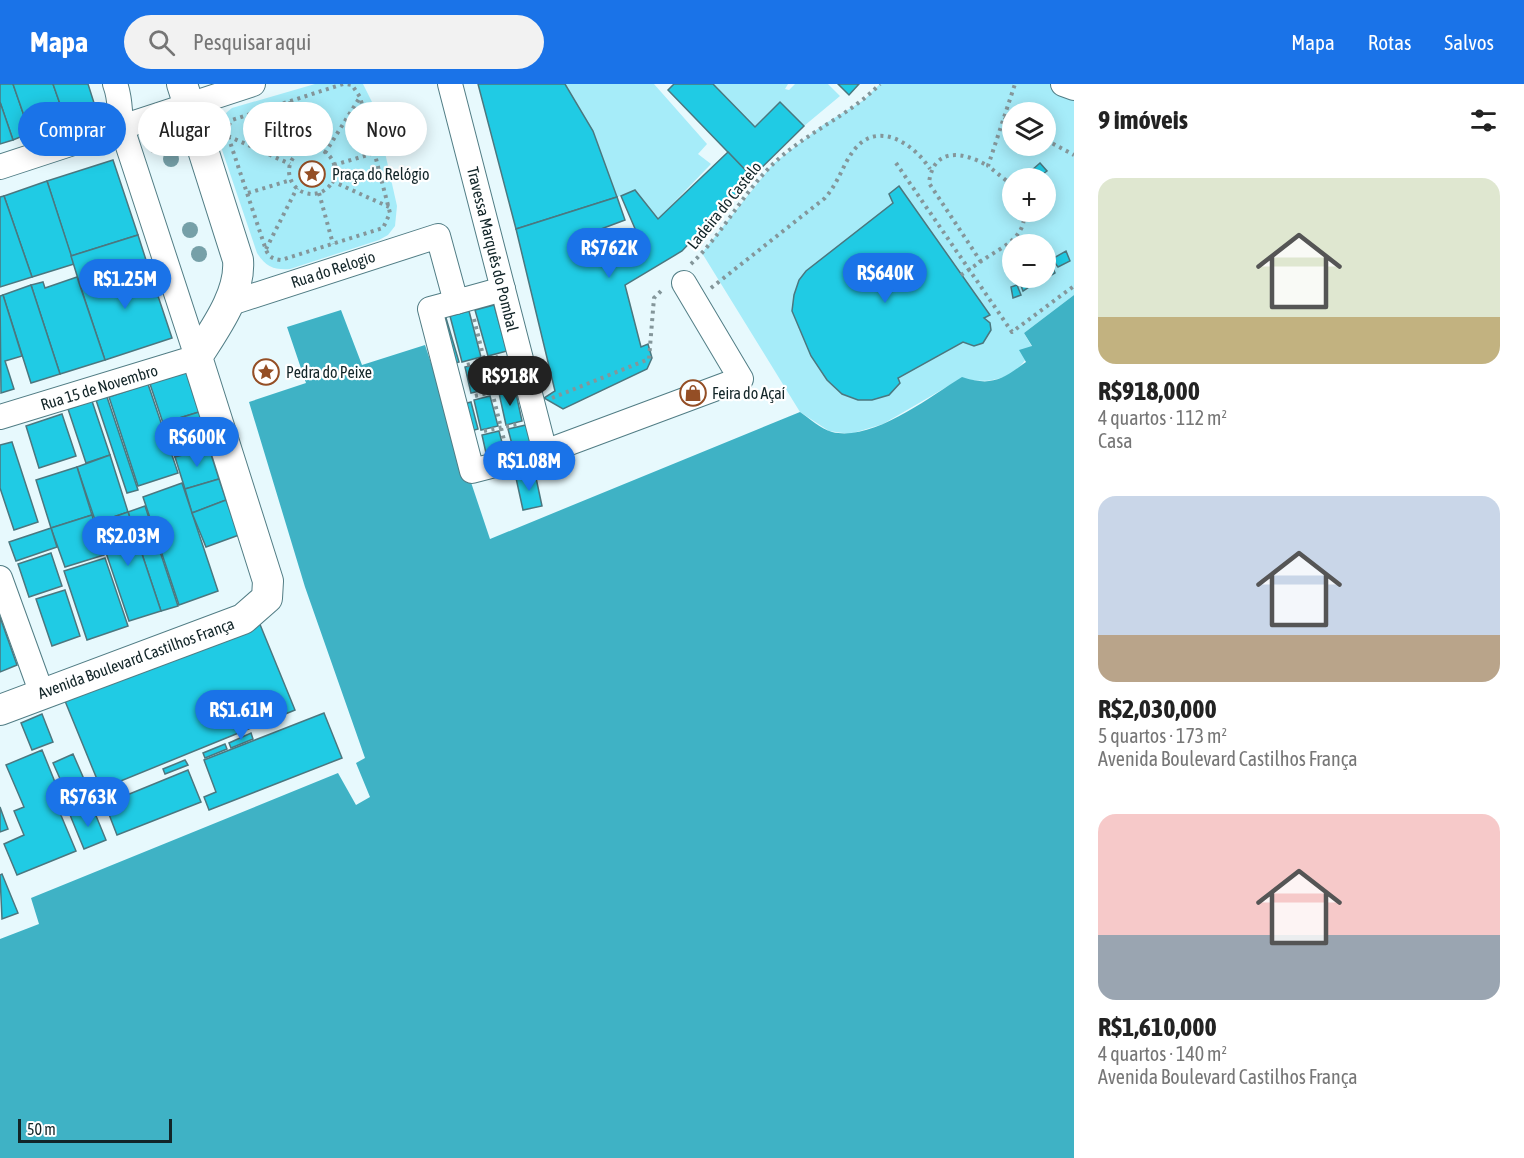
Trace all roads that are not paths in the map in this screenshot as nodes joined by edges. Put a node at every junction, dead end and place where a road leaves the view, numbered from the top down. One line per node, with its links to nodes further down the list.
1 (116, 84): 7 (street)
2 (253, 84): 6 (street)
3 (450, 84): 13 (street, Travessa Marquês do Pombal)
4 (1063, 84): 5 (street)
5 (1074, 88)
6 (185, 95): 8 (street); 15 (main road)
7 (121, 102)
8 (126, 126)
9 (126, 140): 16 (street)
10 (34, 156): 11 (street)
11 (0, 167)
12 (680, 278): 18 (street)
13 (503, 289): 14 (street); 18 (street, Travessa Marquês do Pombal)
14 (463, 300): 15 (street, Rua do Relogio); 18 (street)
15 (228, 304): 16 (main road)
16 (197, 357): 17 (street, Rua 15 de Novembro); 20 (main road, Avenida Boulevard Castilhos França)
17 (0, 417)
18 (545, 452)
19 (0, 578): 20 (street)
20 (42, 694): 21 (main road, Avenida Boulevard Castilhos França)
21 (0, 710)

